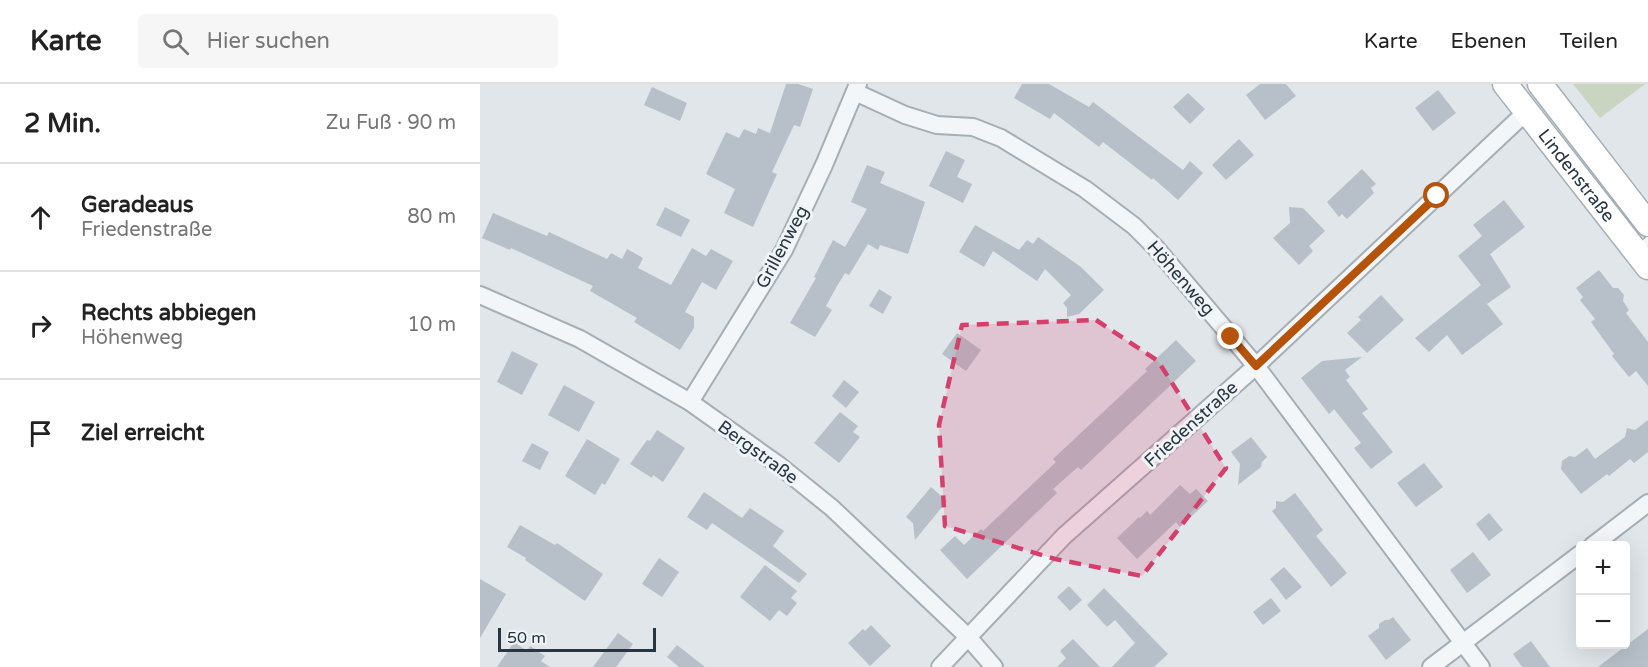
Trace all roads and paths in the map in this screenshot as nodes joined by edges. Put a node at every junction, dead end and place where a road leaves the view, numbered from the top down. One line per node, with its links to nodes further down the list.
1 (1540, 84): 5 (street, Lindenstraße)
2 (1512, 87): 4 (street, Lindenstraße)
3 (857, 88): 8 (street, Höhenweg); 9 (street, Grillenweg)
4 (1526, 112): 6 (street, Lindenstraße); 8 (street, Friedenstraße)
5 (1648, 224)
6 (1644, 253)
7 (480, 294): 9 (street, Bergstraße)
8 (1256, 366): 13 (street, Friedenstraße); 14 (street, Höhenweg)
9 (690, 402): 13 (street, Bergstraße)
10 (1648, 503): 11 (street)
11 (1599, 541)
12 (1576, 558): 14 (street)
13 (968, 637): 15 (street, Friedenstraße); 16 (street, Bergstraße)
14 (1462, 643): 17 (street); 18 (street, Höhenweg)
15 (940, 667)
16 (994, 667)
17 (1431, 667)
18 (1481, 667)

